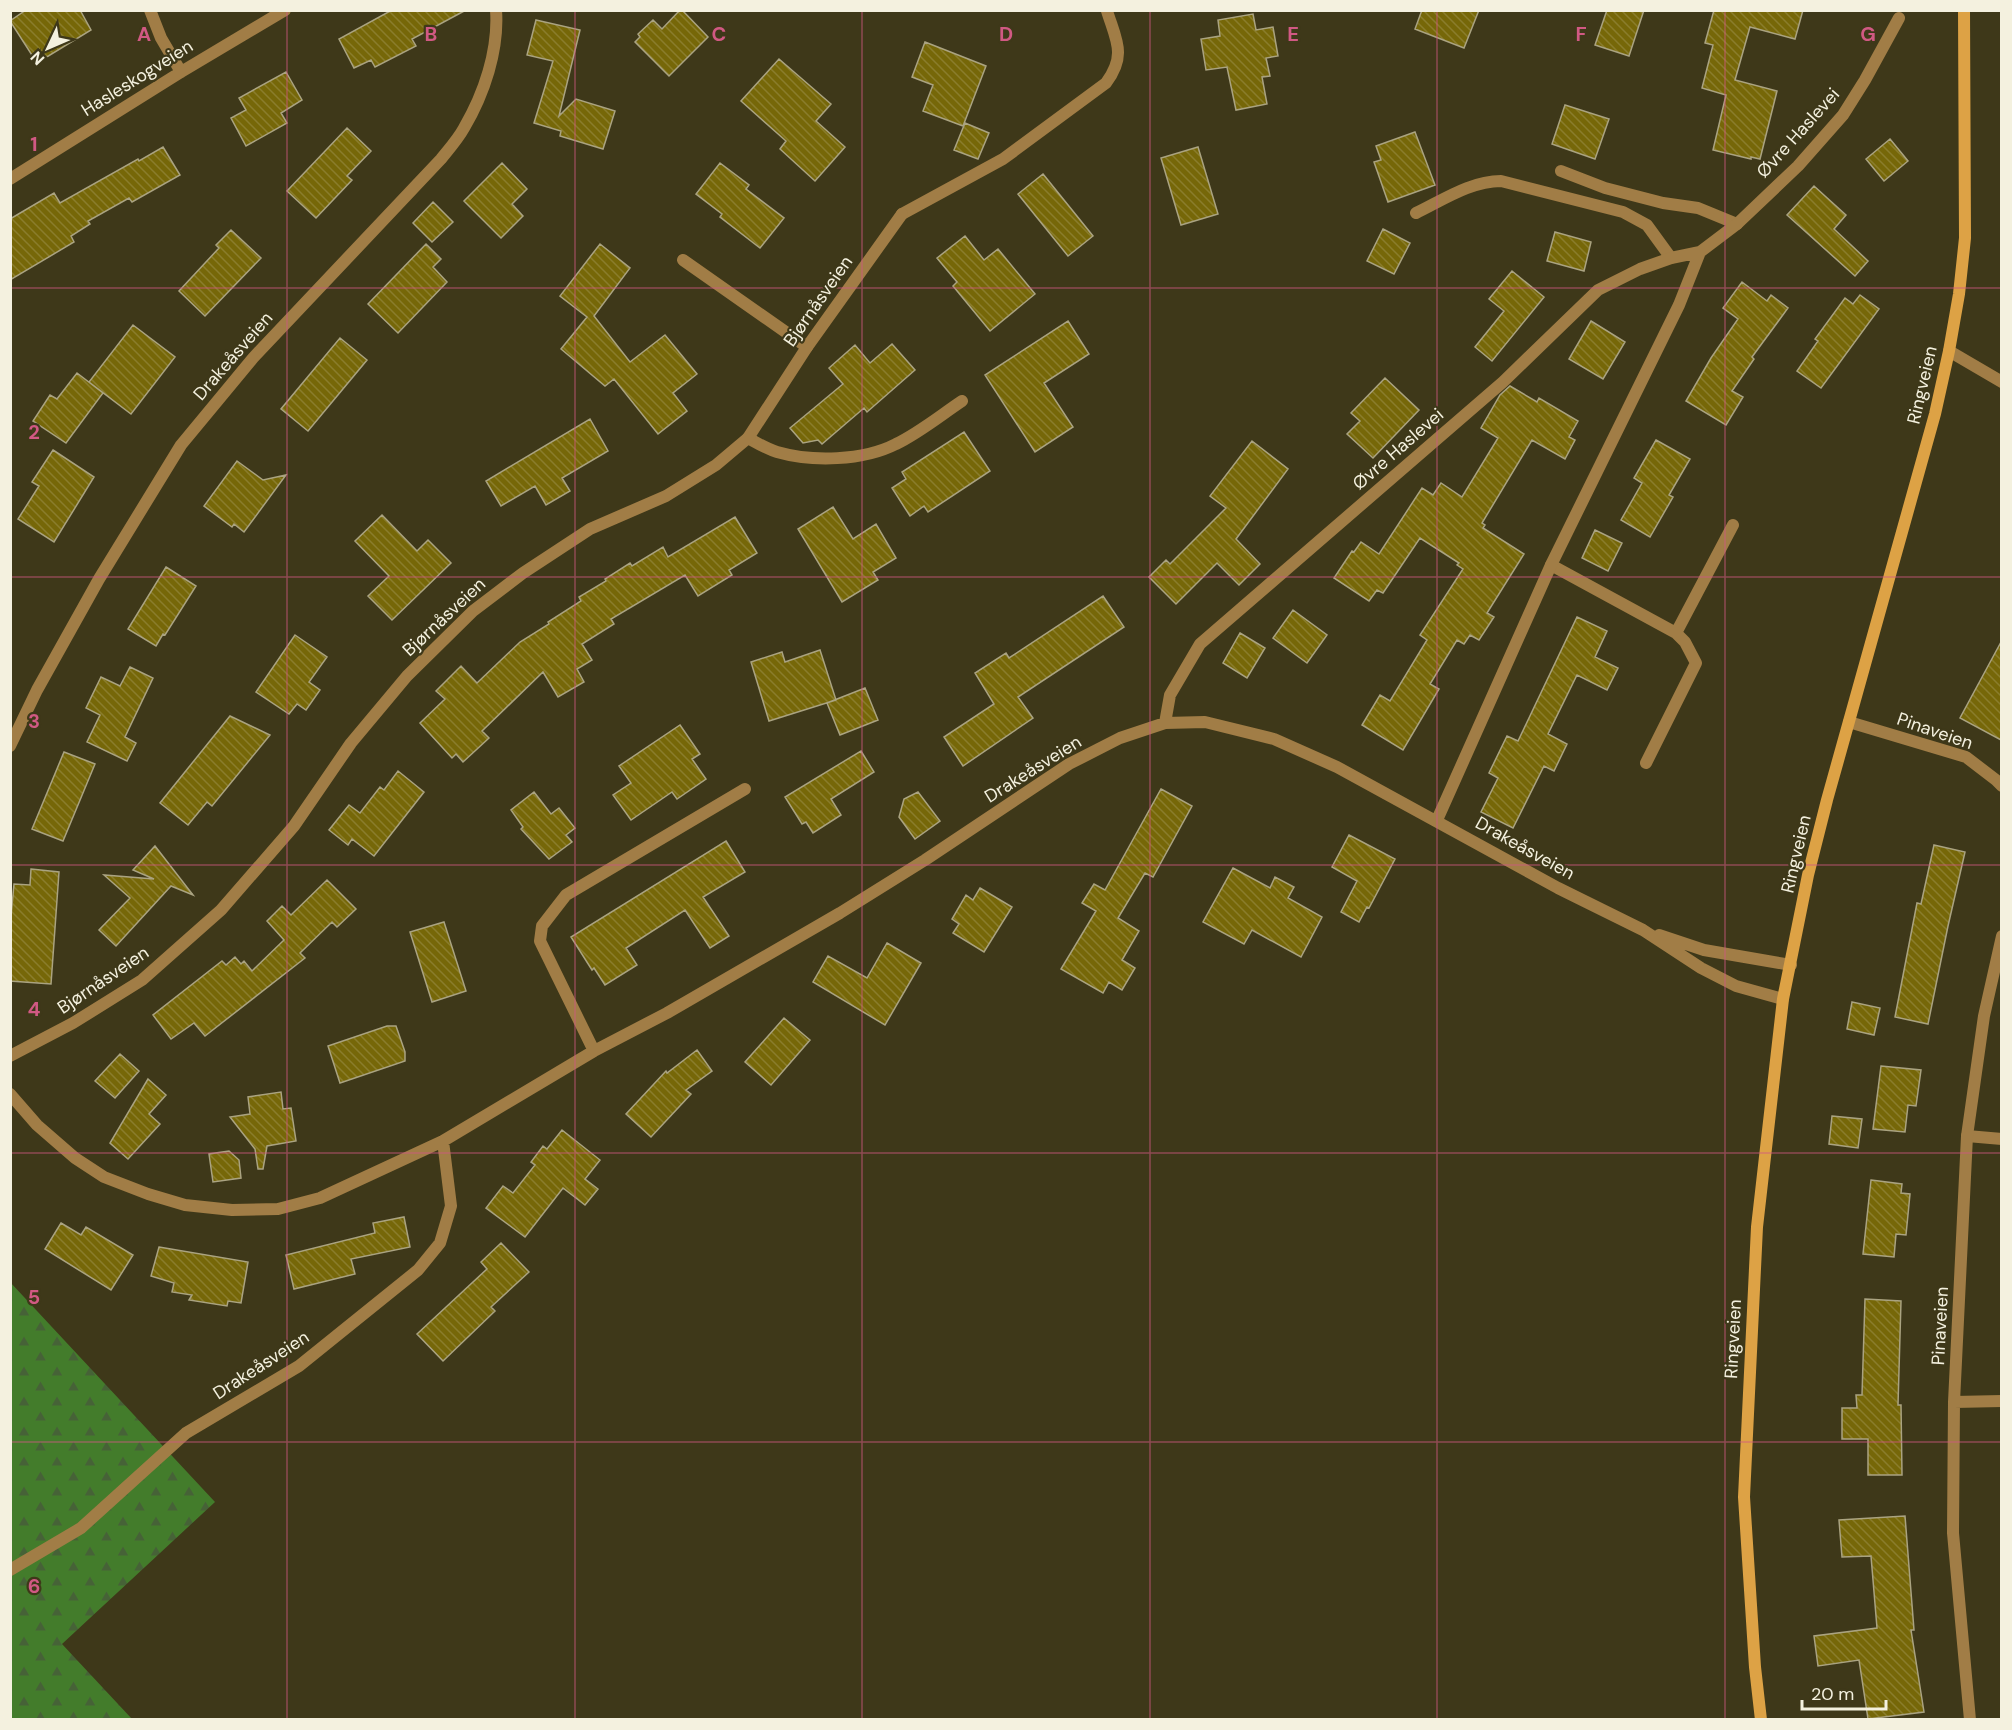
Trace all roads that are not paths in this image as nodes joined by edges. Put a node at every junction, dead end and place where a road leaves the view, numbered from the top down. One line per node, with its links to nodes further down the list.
1 (150, 10): 7 (street)
2 (285, 10): 7 (street, Hasleskogveien)
3 (496, 10): 25 (street, Drakeåsveien)
4 (1964, 10): 16 (main road, Ringveien)
5 (1107, 11): 15 (street, Bjørnåsveien)
6 (1899, 18): 11 (street, Øvre Haslevei)
7 (181, 72): 9 (street, Hasleskogveien)
8 (1561, 171): 11 (street)
9 (10, 179)
10 (1416, 213): 13 (street)
11 (1737, 224): 12 (street, Øvre Haslevei)
12 (1700, 252): 13 (street, Øvre Haslevei); 21 (street)
13 (1671, 258): 24 (street, Øvre Haslevei)
14 (683, 260): 15 (street)
15 (807, 347): 19 (street, Bjørnåsveien)
16 (1949, 351): 17 (street); 23 (main road, Ringveien)
17 (2001, 382)
18 (962, 401): 19 (street)
19 (748, 438): 35 (street, Bjørnåsveien)
20 (1733, 525): 22 (street)
21 (1551, 566): 22 (street); 29 (street)
22 (1676, 633): 26 (street)
23 (1849, 722): 27 (street, Pinaveien); 32 (main road, Ringveien)
24 (1165, 723): 29 (street, Drakeåsveien); 34 (street, Drakeåsveien)
25 (10, 746)
26 (1646, 763)
27 (2001, 786)
28 (745, 789): 34 (street)
29 (1437, 820): 30 (street, Drakeåsveien)
30 (1643, 930): 32 (street, Drakeåsveien); 33 (street, Drakeåsveien)
31 (2001, 936): 37 (street, Pinaveien)
32 (1791, 964): 33 (main road, Ringveien)
33 (1783, 999): 43 (main road, Ringveien)
34 (594, 1051): 39 (street, Drakeåsveien)
35 (10, 1056)
36 (10, 1094): 39 (street, Drakeåsveien)
37 (1967, 1136): 38 (street); 41 (street, Pinaveien)
38 (2001, 1139)
39 (443, 1142): 42 (street, Drakeåsveien)
40 (2001, 1401): 41 (street)
41 (1954, 1402): 44 (street, Pinaveien)
42 (10, 1570)
43 (1761, 1719)
44 (1970, 1719)

